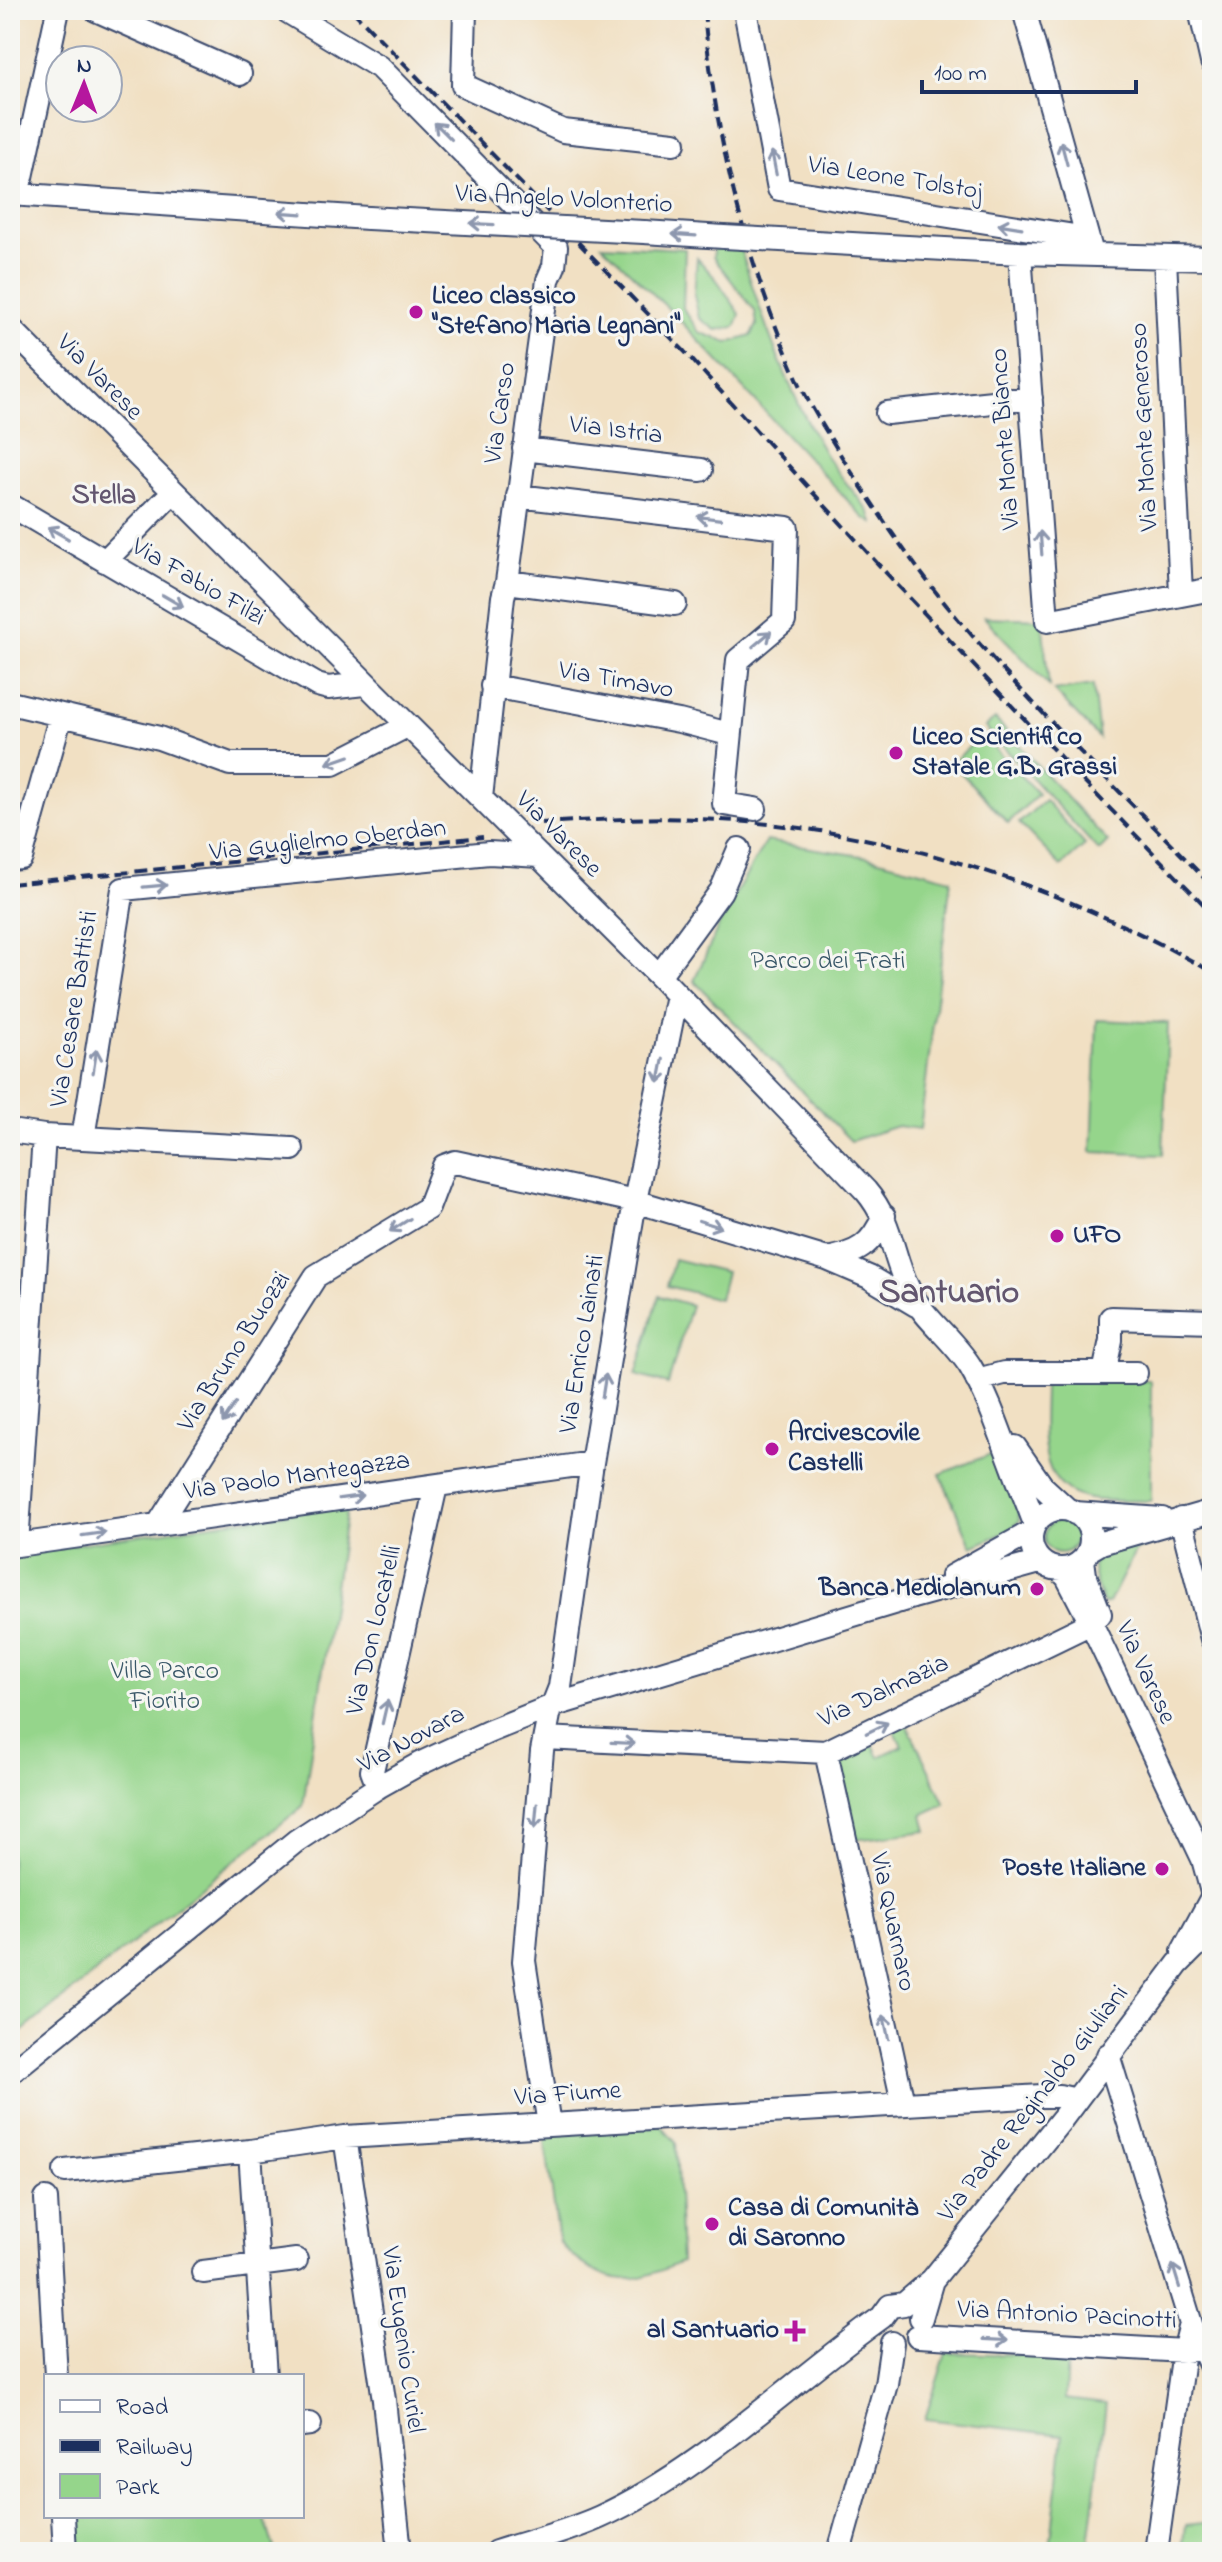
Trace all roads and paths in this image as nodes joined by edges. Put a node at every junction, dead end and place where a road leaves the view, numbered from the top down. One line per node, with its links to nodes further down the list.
1 (58, 10): 11 (street)
2 (96, 10): 9 (street)
3 (285, 10): 20 (street, Via Carso, one-way to 3)
4 (465, 10): 10 (street)
5 (745, 10): 12 (street, Via Leone Tolstoj, one-way to 5)
6 (1024, 10): 12 (street, one-way to 6)
7 (1200, 10): 8 (street)
8 (1212, 62)
9 (240, 74)
10 (674, 143)
11 (12, 194): 13 (street, Via Angelo Volonterio, one-way to 11, bridge)
12 (1090, 247): 13 (street, Via Angelo Volonterio); 15 (street, Via Angelo Volonterio)
13 (1020, 253): 18 (street, Via Monte Bianco)
14 (1212, 258): 15 (street, Via Angelo Volonterio)
15 (1166, 264): 16 (street, Via Angelo Volonterio); 28 (street, Via Monte Generoso)
16 (1212, 273)
17 (10, 328): 22 (street, Via Varese)
18 (1031, 398): 19 (street); 28 (street, Via Monte Bianco, one-way to 18)
19 (887, 413)
20 (524, 449): 21 (street, Via Istria); 23 (street, Via Carso)
21 (701, 470)
22 (173, 492): 25 (street); 30 (street, Via Varese)
23 (518, 496): 26 (street, Via Carso); 35 (street, one-way to 23)
24 (10, 505): 25 (street, Via Fabio Filzi, one-way to 24)
25 (105, 561): 30 (street, Via Fabio Filzi, one-way to 30)
26 (507, 582): 29 (street); 31 (street, Via Carso)
27 (1212, 589): 28 (street)
28 (1181, 593)
29 (675, 604)
30 (364, 684): 34 (street, Via Varese)
31 (492, 686): 35 (street, Via Timavo); 36 (street, Via Carso)
32 (10, 703): 33 (street)
33 (61, 715): 34 (street, one-way to 33); 42 (street)
34 (407, 726): 37 (street, Via Varese)
35 (729, 734): 39 (street)
36 (483, 756): 37 (street); 38 (street, Via Carso)
37 (450, 767): 38 (street, Via Varese)
38 (481, 798): 41 (street, Via Varese)
39 (755, 809)
40 (739, 849): 44 (street)
41 (539, 856): 43 (street, Via Guglielmo Oberdan, one-way to 41); 44 (street, Via Varese)
42 (10, 859)
43 (123, 889): 48 (street, Via Cesare Battisti, one-way to 43)
44 (659, 976): 45 (street, Via Varese)
45 (677, 995): 50 (street, Via Enrico Lainati, one-way to 50); 51 (street, Via Varese)
46 (10, 1131): 47 (street)
47 (44, 1136): 48 (street); 66 (street)
48 (83, 1138): 49 (street)
49 (292, 1149)
50 (635, 1201): 52 (street, one-way to 52); 59 (street, Via Enrico Lainati, one-way to 50); 64 (street, Via Bruno Buozzi, one-way to 64)
51 (884, 1216): 52 (street); 53 (street, Via Varese)
52 (827, 1259): 53 (street)
53 (919, 1307): 57 (street, Via Varese)
54 (1212, 1321): 55 (street)
55 (1104, 1373): 56 (street); 57 (street)
56 (1136, 1373)
57 (977, 1380): 58 (street, Via Varese)
58 (1000, 1428): 62 (street, Via Varese); 65 (street, Via Varese)
59 (592, 1463): 60 (street, Via Paolo Mantegazza); 72 (street, Via Enrico Lainati)
60 (436, 1486): 64 (street, Via Paolo Mantegazza, one-way to 60); 75 (street, Via Don Locatelli, one-way to 60)
61 (1212, 1511): 63 (street)
62 (1071, 1512): 63 (street); 65 (street); 67 (street)
63 (1178, 1519): 67 (street); 71 (street)
64 (158, 1525): 66 (street, Via Paolo Mantegazza, one-way to 64)
65 (1033, 1528): 68 (street); 69 (street, Via Novara)
66 (13, 1545)
67 (1086, 1555): 68 (street); 76 (street, Via Varese)
68 (1050, 1565): 69 (street, Via Novara); 70 (street, Via Varese)
69 (913, 1597): 72 (street, Via Novara)
70 (1091, 1623): 74 (street, Via Dalmazia, one-way to 70); 77 (street, Via Varese)
71 (1212, 1639)
72 (555, 1705): 73 (street, Via Enrico Lainati); 75 (street, Via Novara)
73 (545, 1738): 74 (street, Via Dalmazia, one-way to 74); 84 (street, Via Enrico Lainati, one-way to 84)
74 (826, 1752): 83 (street, Via Quarnaro, one-way to 74)
75 (378, 1787): 81 (street, Via Novara)
76 (1212, 1846)
77 (1212, 1897): 79 (street, Via Padre Reginaldo Giuliani)
78 (1212, 1930): 79 (street, Via Padre Reginaldo Giuliani)
79 (1178, 1964): 80 (street, Via Padre Reginaldo Giuliani)
80 (1108, 2055): 82 (street, Via Padre Reginaldo Giuliani); 93 (street, one-way to 80)
81 (10, 2073)
82 (1076, 2100): 83 (street, Via Fiume); 92 (street, Via Padre Reginaldo Giuliani)
83 (903, 2103): 84 (street, Via Fiume)
84 (549, 2125): 85 (street, Via Fiume)
85 (345, 2137): 86 (street, Via Fiume); 98 (street, Via Eugenio Curiel)
86 (250, 2151): 87 (street, Via Fiume); 90 (street)
87 (65, 2171)
88 (46, 2199): 94 (street)
89 (296, 2260): 90 (street)
90 (258, 2265): 91 (street); 95 (street)
91 (203, 2272)
92 (900, 2328): 93 (street, Via Antonio Pacinotti, one-way to 93); 99 (street, Via Padre Reginaldo Giuliani); 100 (street)
93 (1203, 2354): 101 (street)
94 (56, 2374)
95 (265, 2374)
96 (63, 2518): 97 (street)
97 (65, 2552)
98 (400, 2552)
99 (496, 2552)
100 (839, 2552)
101 (1156, 2552)

